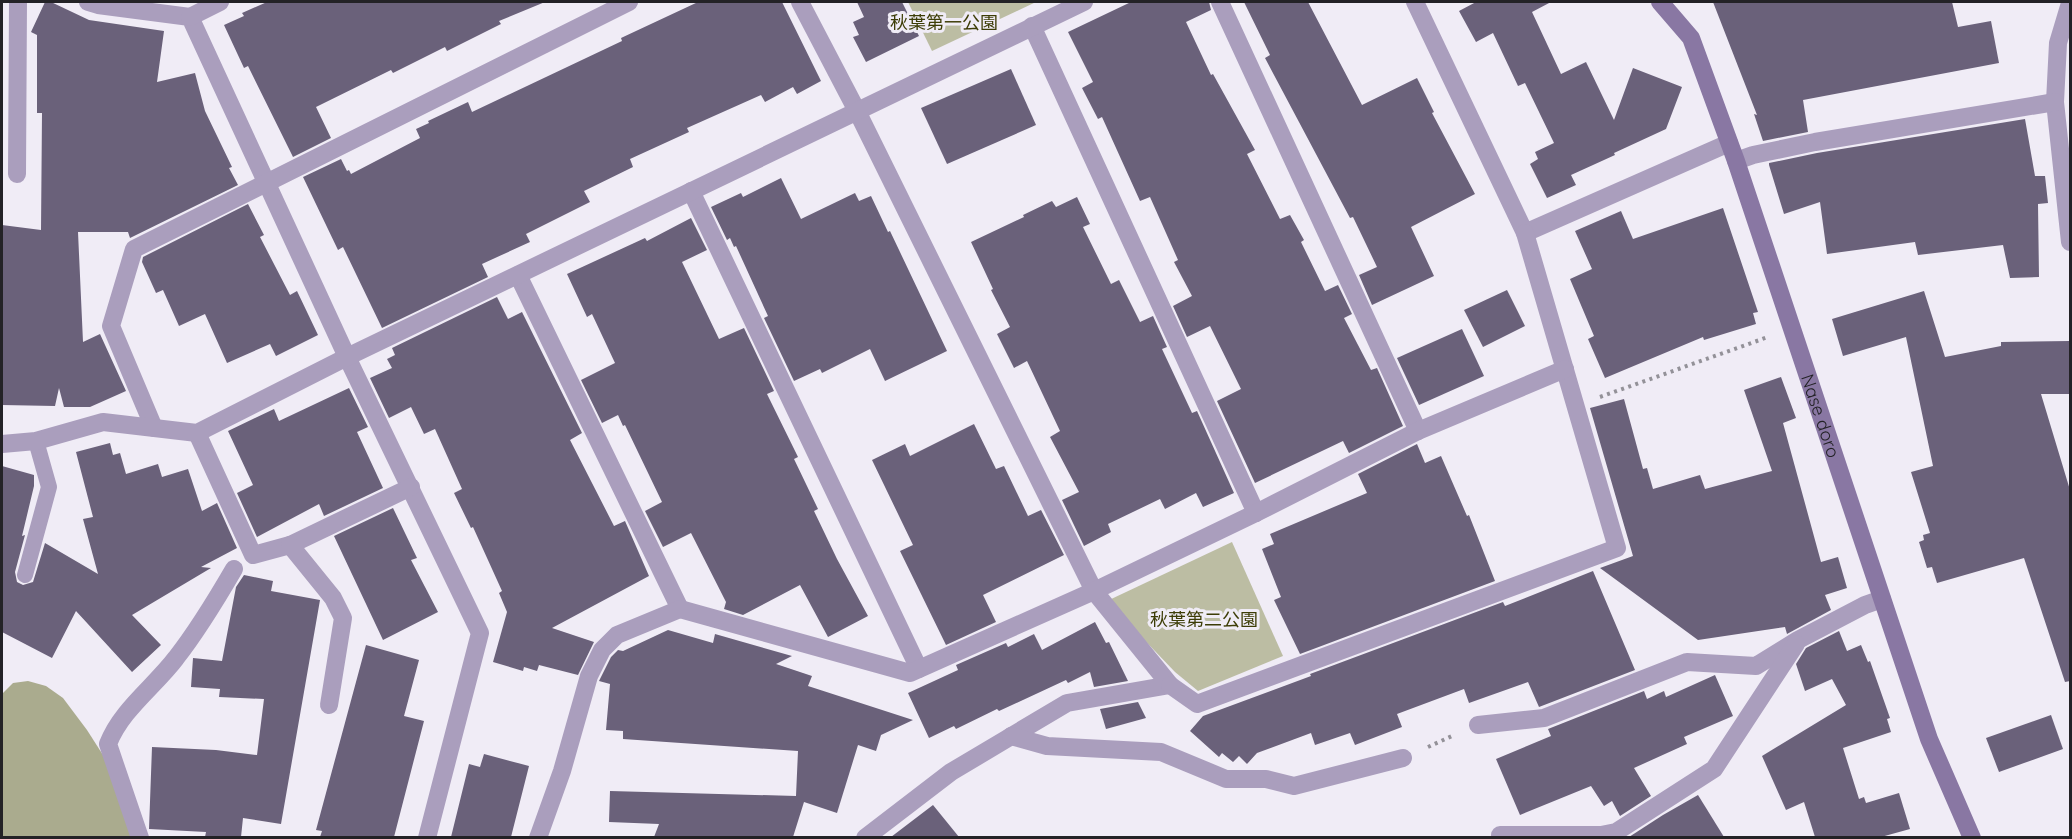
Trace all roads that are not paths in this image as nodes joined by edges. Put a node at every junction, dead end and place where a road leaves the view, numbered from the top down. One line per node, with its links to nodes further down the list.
1 (18, 2): 17 (street)
2 (88, 2): 11 (street)
3 (220, 2): 11 (street)
4 (629, 2): 18 (street)
5 (800, 2): 14 (street)
6 (1084, 2): 12 (street)
7 (1220, 2): 26 (street)
8 (1415, 2): 20 (street)
9 (1660, 2): 15 (street, Nase doro)
10 (2070, 3): 13 (street)
11 (190, 16): 18 (street)
12 (1032, 26): 14 (street); 31 (street)
13 (2055, 102): 16 (street); 21 (street)
14 (857, 111): 19 (street); 35 (street)
15 (1729, 143): 16 (street, Nase doro); 20 (street)
16 (1736, 161): 36 (street, Nase doro)
17 (17, 174)
18 (266, 183): 23 (street); 25 (street)
19 (691, 191): 22 (street); 39 (street)
20 (1525, 232): 24 (street)
21 (2070, 242)
22 (518, 275): 23 (street); 37 (street)
23 (347, 357): 27 (street); 30 (street)
24 (1564, 369): 26 (street); 40 (street)
25 (154, 428): 27 (street); 28 (street)
26 (1418, 431): 31 (street)
27 (197, 433): 33 (street)
28 (36, 441): 29 (street); 34 (lane)
29 (2, 444)
30 (411, 487): 32 (street); 47 (street)
31 (1256, 513): 35 (street)
32 (290, 545): 33 (street); 41 (street)
33 (244, 561): 46 (street)
34 (25, 575)
35 (1094, 591): 39 (street); 40 (street)
36 (1882, 599): 38 (street); 50 (street, Nase doro)
37 (680, 609): 39 (street); 48 (street)
38 (1798, 640): 42 (street); 45 (street)
39 (919, 669)
40 (1170, 685): 43 (street)
41 (329, 705)
42 (1478, 725)
43 (1011, 736): 44 (street); 49 (street)
44 (1403, 758)
45 (1500, 836)
46 (140, 837)
47 (426, 837)
48 (538, 837)
49 (865, 837)
50 (1972, 837)

